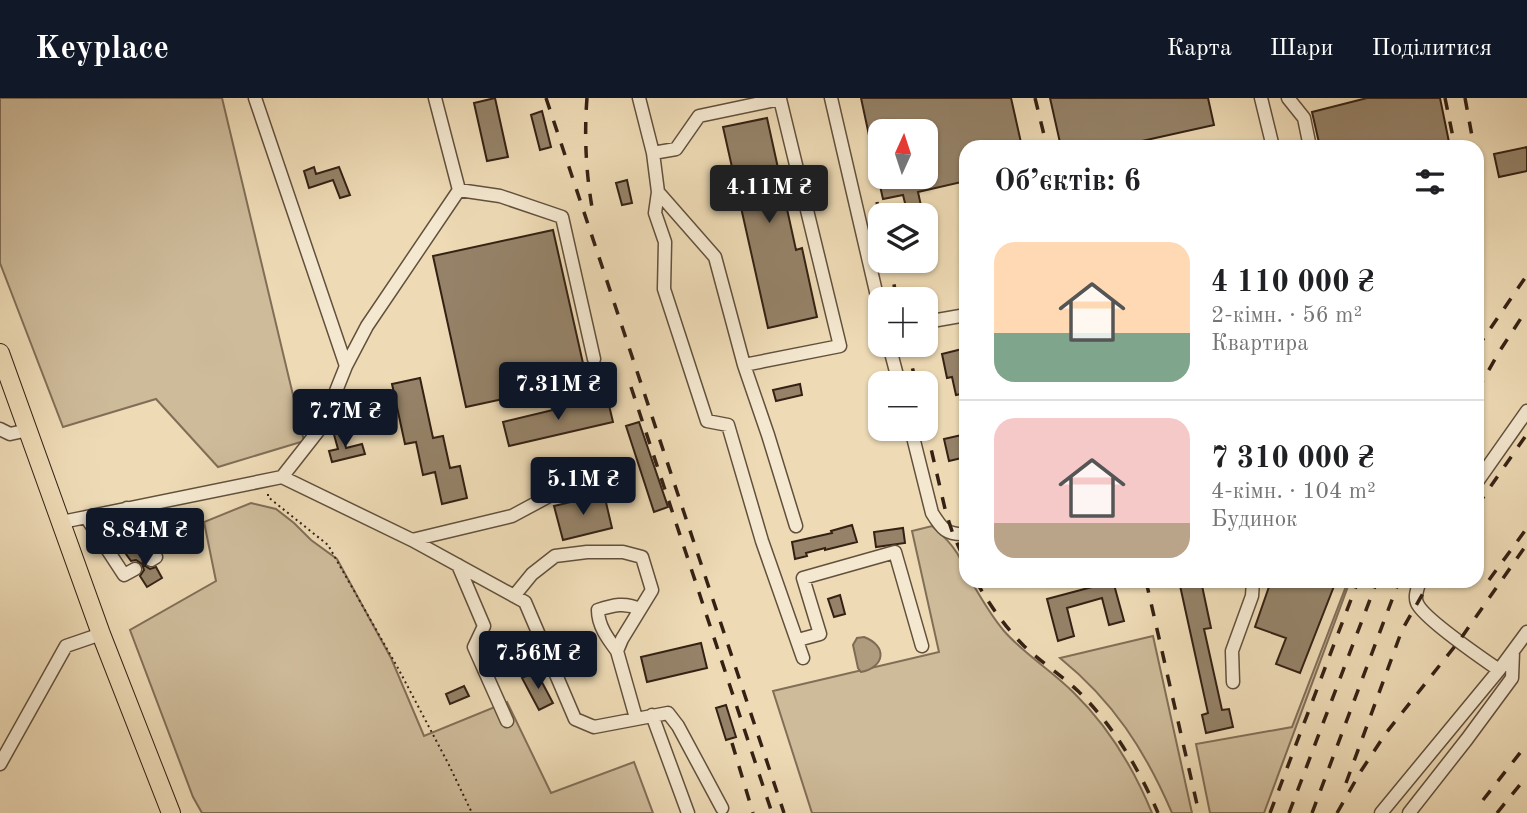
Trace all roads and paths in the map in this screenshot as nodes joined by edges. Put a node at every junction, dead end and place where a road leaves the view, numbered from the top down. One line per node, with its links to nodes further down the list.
1 (255, 98): 18 (street)
2 (435, 98): 10 (street)
3 (639, 98): 9 (street)
4 (831, 98): 12 (street)
5 (1261, 98): 7 (street)
6 (1288, 98): 8 (street)
7 (1271, 140)
8 (1309, 140)
9 (653, 153): 11 (street); 17 (street)
10 (459, 190): 16 (street); 18 (street)
11 (658, 192): 17 (street); 42 (street)
12 (875, 287)
13 (959, 316): 14 (street)
14 (938, 320)
15 (0, 352): 21 (highway)
16 (594, 359)
17 (744, 365): 30 (street)
18 (346, 366): 25 (street)
19 (1527, 411): 23 (street)
20 (0, 429): 21 (street)
21 (28, 430): 29 (highway)
22 (914, 441): 31 (street)
23 (1484, 472)
24 (624, 475): 32 (street)
25 (282, 477): 26 (street); 32 (street)
26 (264, 481): 27 (street); 55 (path)
27 (127, 508): 28 (street); 33 (street)
28 (86, 517): 29 (street); 35 (street)
29 (62, 522): 41 (highway)
30 (796, 526)
31 (959, 534)
32 (412, 540): 34 (street)
33 (151, 559)
34 (458, 565): 38 (street); 51 (street)
35 (135, 569)
36 (1253, 588): 48 (street)
37 (1418, 588): 47 (street)
38 (514, 596): 39 (street); 50 (street)
39 (639, 609): 44 (street); 44 (street)
40 (1527, 632): 45 (street)
41 (101, 634): 52 (street); 54 (highway)
42 (798, 640): 43 (street); 46 (street)
43 (922, 646)
44 (617, 651): 50 (street)
45 (1513, 651): 47 (street); 58 (street)
46 (803, 659)
47 (1499, 670): 57 (street)
48 (1233, 682)
49 (652, 715): 50 (street); 53 (street); 56 (street)
50 (636, 718)
51 (507, 721)
52 (0, 764)
53 (723, 807)
54 (171, 813)
55 (472, 813)
56 (688, 813)
57 (1381, 813)
58 (1409, 813)

